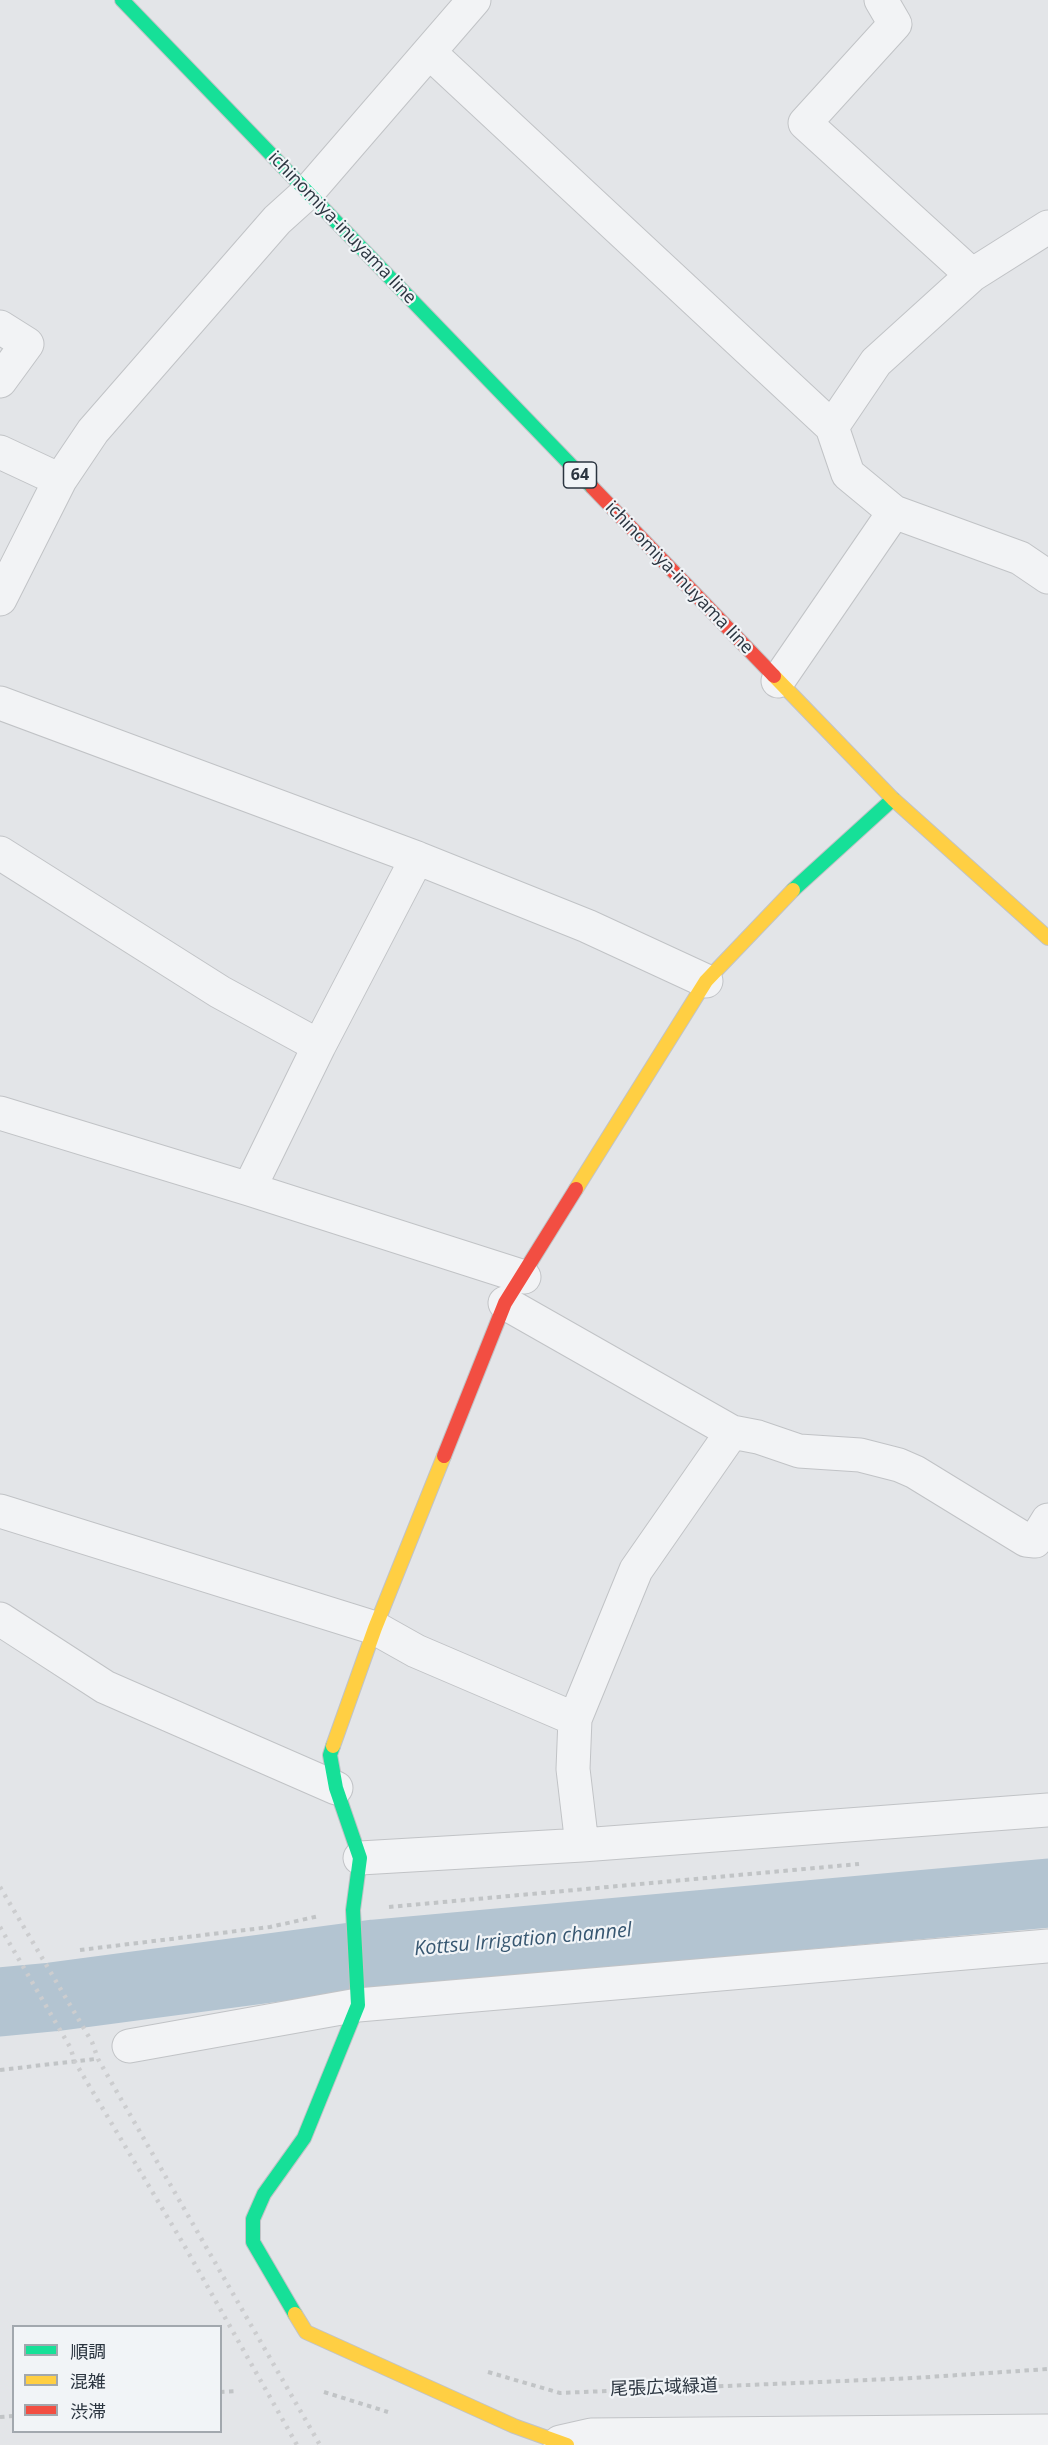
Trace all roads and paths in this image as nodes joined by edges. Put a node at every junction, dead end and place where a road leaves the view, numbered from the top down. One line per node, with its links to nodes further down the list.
1 (122, 0): 5 (street, ichinomiya-inuyama line / 64)
2 (474, 0): 4 (street)
3 (881, 0): 7 (street)
4 (429, 52): 5 (street); 10 (street)
5 (308, 192): 12 (street); 17 (street, ichinomiya-inuyama line / 64)
6 (1048, 226): 7 (street)
7 (972, 275): 10 (street)
8 (0, 327): 9 (street)
9 (0, 381)
10 (832, 427): 13 (street)
11 (0, 452): 12 (street)
12 (60, 480): 16 (street)
13 (894, 512): 14 (street); 17 (street)
14 (1034, 555): 15 (street)
15 (1048, 578)
16 (0, 599)
17 (778, 681): 19 (street, ichinomiya-inuyama line / 64)
18 (0, 703): 21 (street)
19 (893, 799): 22 (street, ichinomiya-inuyama line / 64); 23 (street)
20 (0, 853): 24 (street)
21 (417, 858): 23 (street); 24 (street)
22 (1048, 938)
23 (706, 981): 27 (street)
24 (319, 1046): 26 (street)
25 (0, 1113): 26 (street)
26 (249, 1189): 27 (street)
27 (524, 1277): 28 (street)
28 (505, 1303): 29 (street); 33 (street)
29 (732, 1432): 31 (street); 34 (street)
30 (0, 1511): 33 (street)
31 (1048, 1520)
32 (0, 1618): 35 (street)
33 (375, 1628): 34 (street); 35 (street)
34 (575, 1719): 37 (street)
35 (336, 1788): 38 (street)
36 (1048, 1810): 37 (street)
37 (582, 1845): 38 (street)
38 (360, 1858): 40 (street)
39 (870, 1863): 40 (path)
40 (353, 1910): 42 (path); 43 (street)
41 (1048, 1946): 43 (street)
42 (80, 1950)
43 (358, 2005): 44 (street); 50 (street)
44 (129, 2046): 45 (path)
45 (0, 2070)
46 (1048, 2369): 50 (path, 尾張広域緑道)
47 (237, 2391): 48 (path)
48 (222, 2392)
49 (324, 2392): 51 (path)
50 (459, 2399): 53 (street)
51 (391, 2413)
52 (1048, 2431): 53 (street)
53 (564, 2443)

